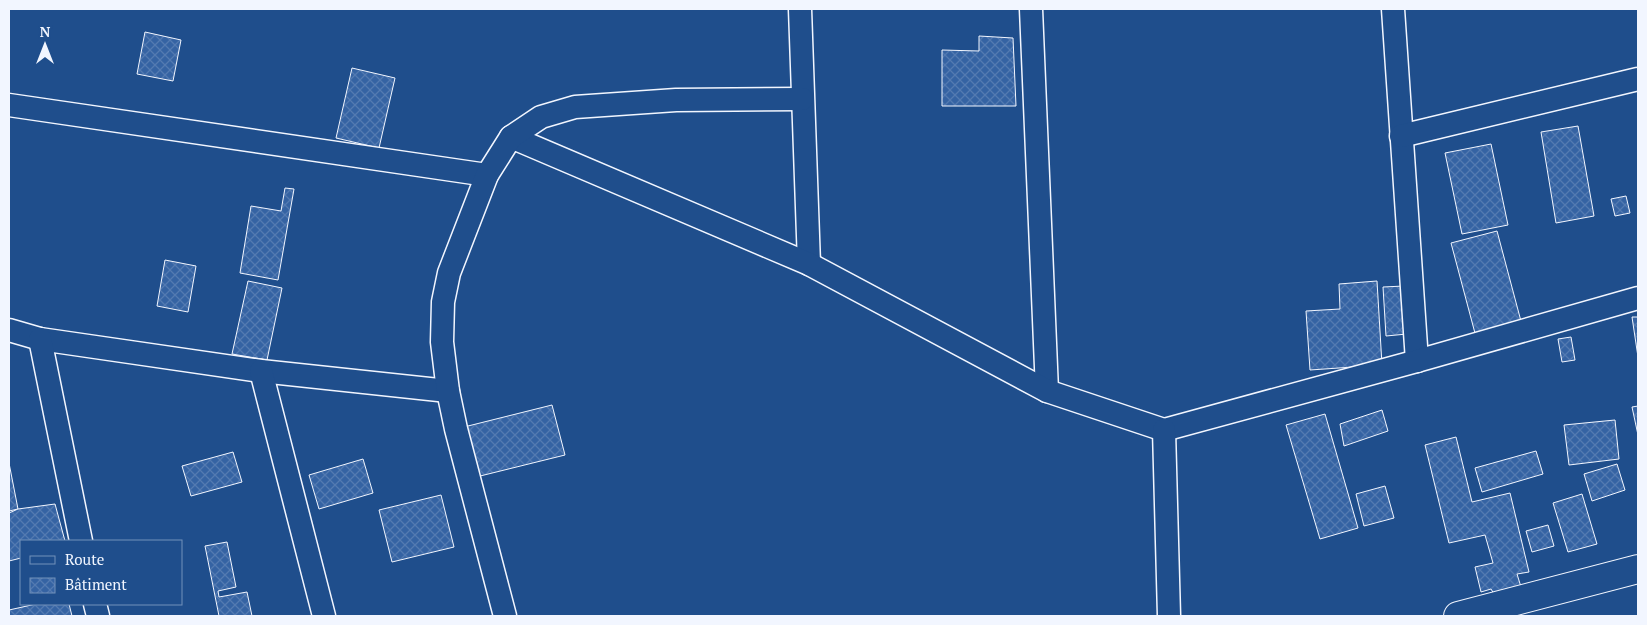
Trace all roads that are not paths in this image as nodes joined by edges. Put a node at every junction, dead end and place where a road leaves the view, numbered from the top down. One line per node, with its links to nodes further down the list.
1 (800, 9): 5 (street)
2 (1032, 9): 17 (street)
3 (1394, 9): 7 (street)
4 (1638, 79): 7 (street)
5 (802, 99): 8 (street); 10 (street)
6 (9, 105): 9 (street)
7 (1401, 136): 14 (street)
8 (511, 137): 9 (street); 10 (street)
9 (487, 175): 16 (street)
10 (809, 264): 17 (street)
11 (1638, 298): 14 (street)
12 (9, 330): 13 (street)
13 (40, 339): 15 (street); 19 (street)
14 (1417, 361): 18 (street)
15 (261, 371): 16 (street); 21 (street)
16 (448, 391): 22 (street)
17 (1046, 391): 18 (street)
18 (1164, 430): 23 (street)
19 (82, 540)
20 (1638, 569): 24 (main road)
21 (324, 616)
22 (505, 616)
23 (1169, 616)
24 (1458, 616)

